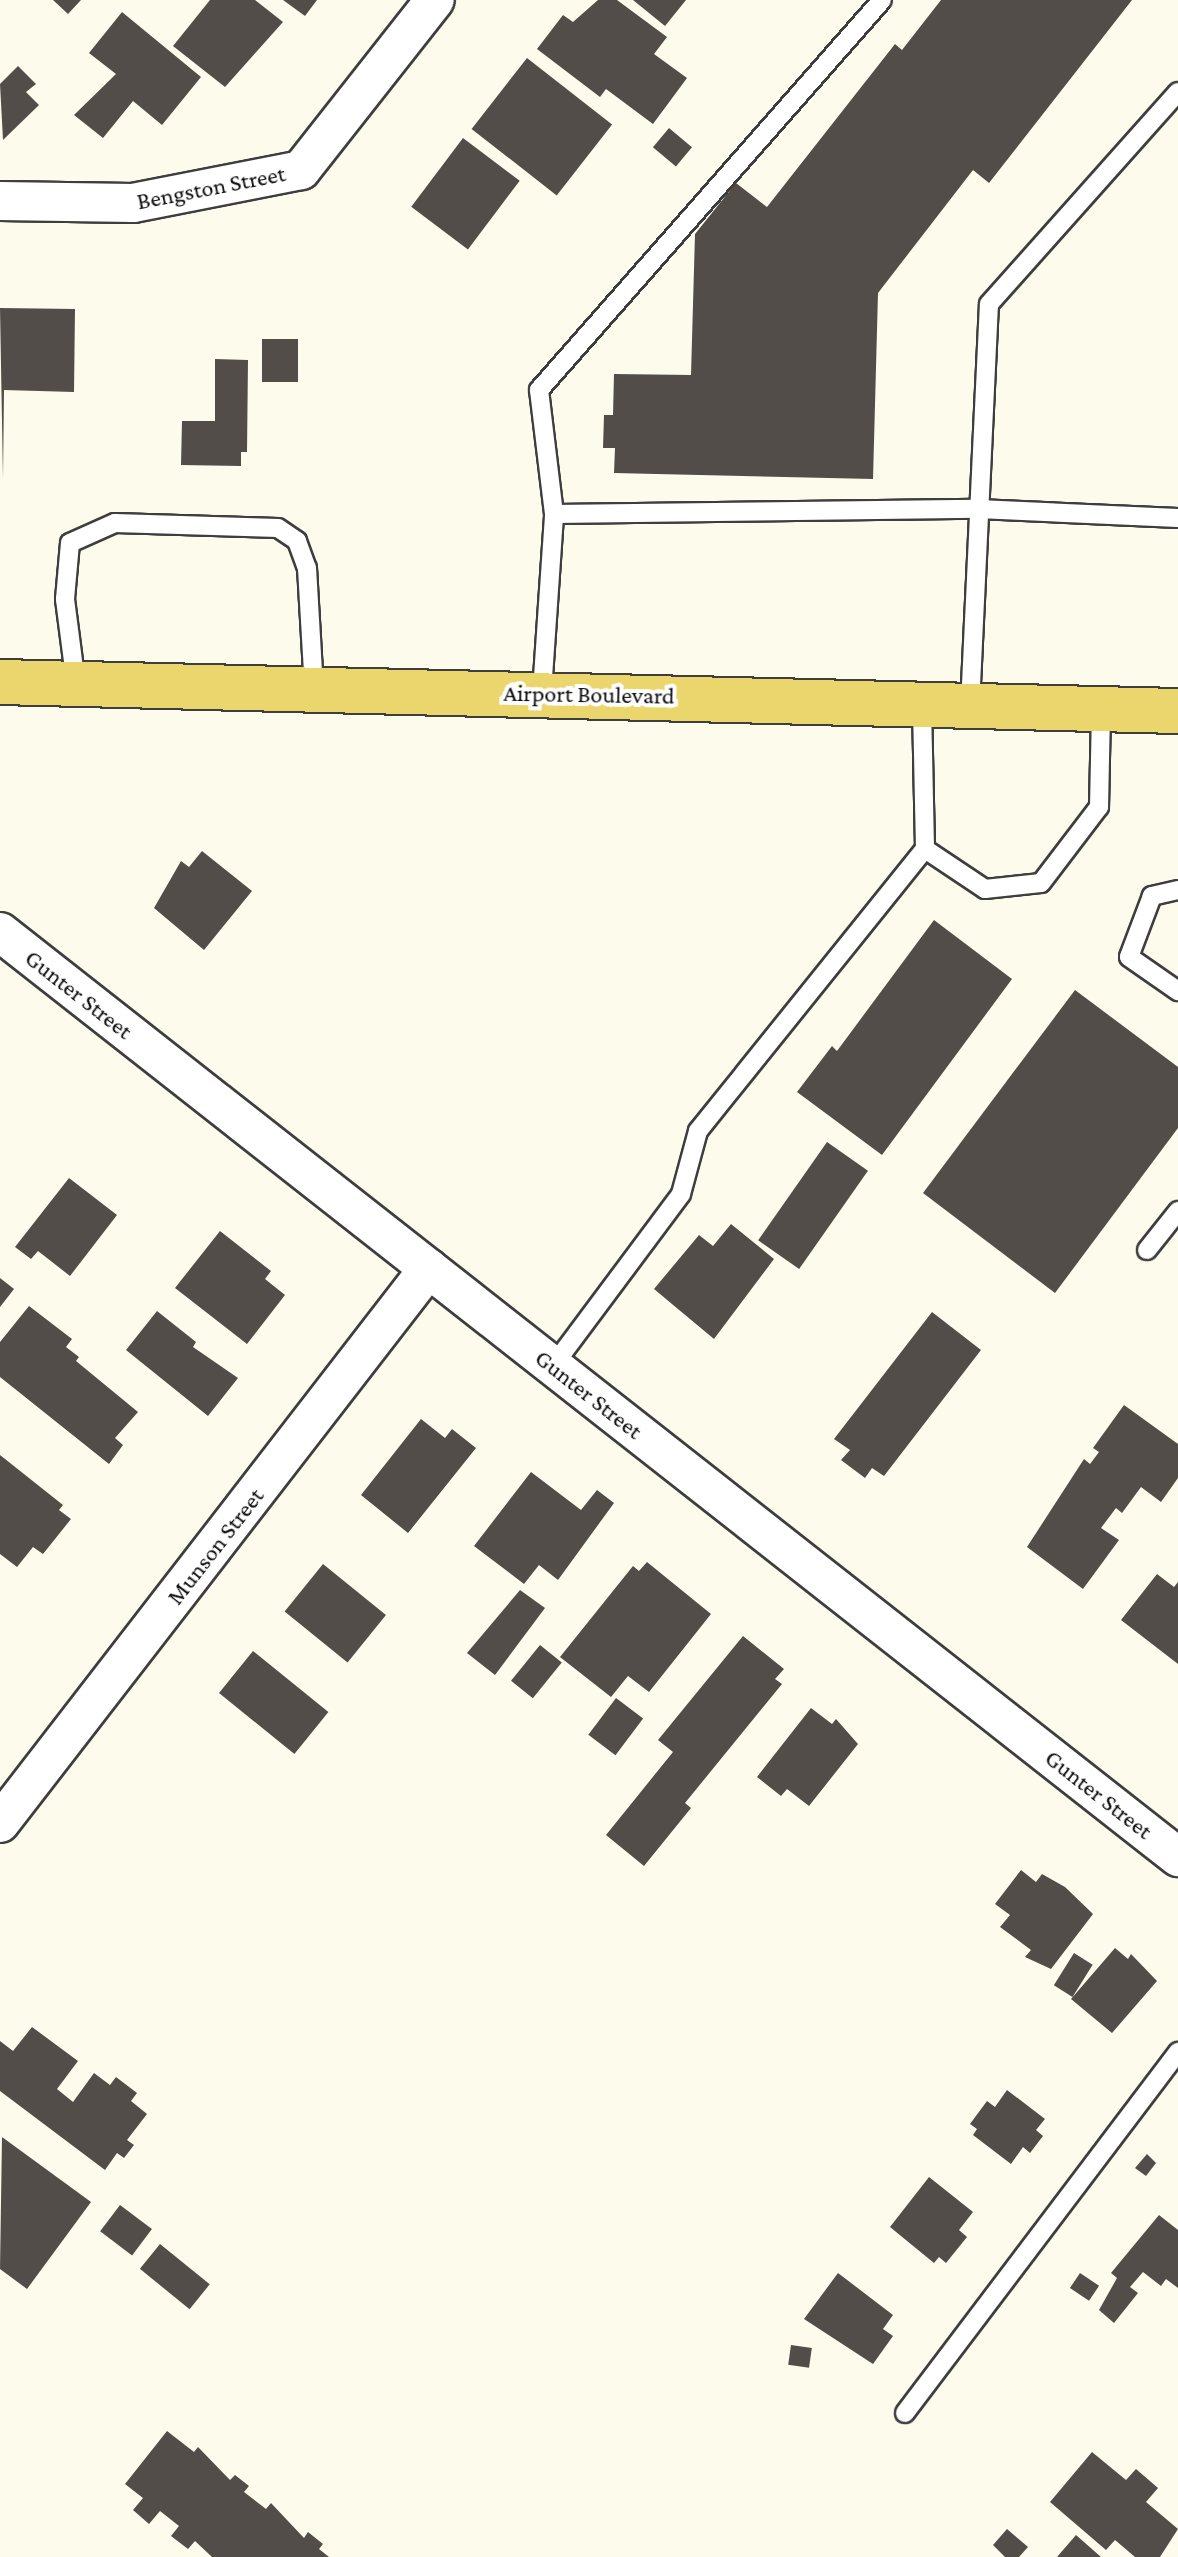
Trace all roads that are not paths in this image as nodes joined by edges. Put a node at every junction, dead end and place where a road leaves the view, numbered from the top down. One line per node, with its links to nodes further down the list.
1 (435, 0): 4 (street, Bengston Street)
2 (882, 0): 6 (lane)
3 (1178, 92): 5 (lane)
4 (0, 201)
5 (978, 509): 6 (lane); 7 (lane); 13 (lane)
6 (554, 514): 11 (lane)
7 (1178, 518)
8 (0, 682): 9 (main road, Airport Boulevard)
9 (76, 684): 10 (main road, Airport Boulevard); 10 (lane)
10 (314, 690): 11 (main road, Airport Boulevard)
11 (542, 692): 12 (main road, Airport Boulevard)
12 (922, 704): 13 (main road, Airport Boulevard); 16 (lane)
13 (970, 706): 14 (main road, Airport Boulevard)
14 (1101, 709): 15 (main road, Airport Boulevard); 16 (lane)
15 (1178, 711)
16 (925, 849): 23 (lane)
17 (1178, 890): 19 (lane)
18 (0, 932): 22 (street, Gunter Street)
19 (1178, 991)
20 (1178, 1211): 21 (lane)
21 (1147, 1250)
22 (429, 1268): 23 (street, Gunter Street); 24 (street, Munson Street)
23 (553, 1366): 25 (street, Gunter Street)
24 (0, 1823)
25 (1178, 1857)
26 (1178, 2052): 27 (lane)
27 (905, 2413)

